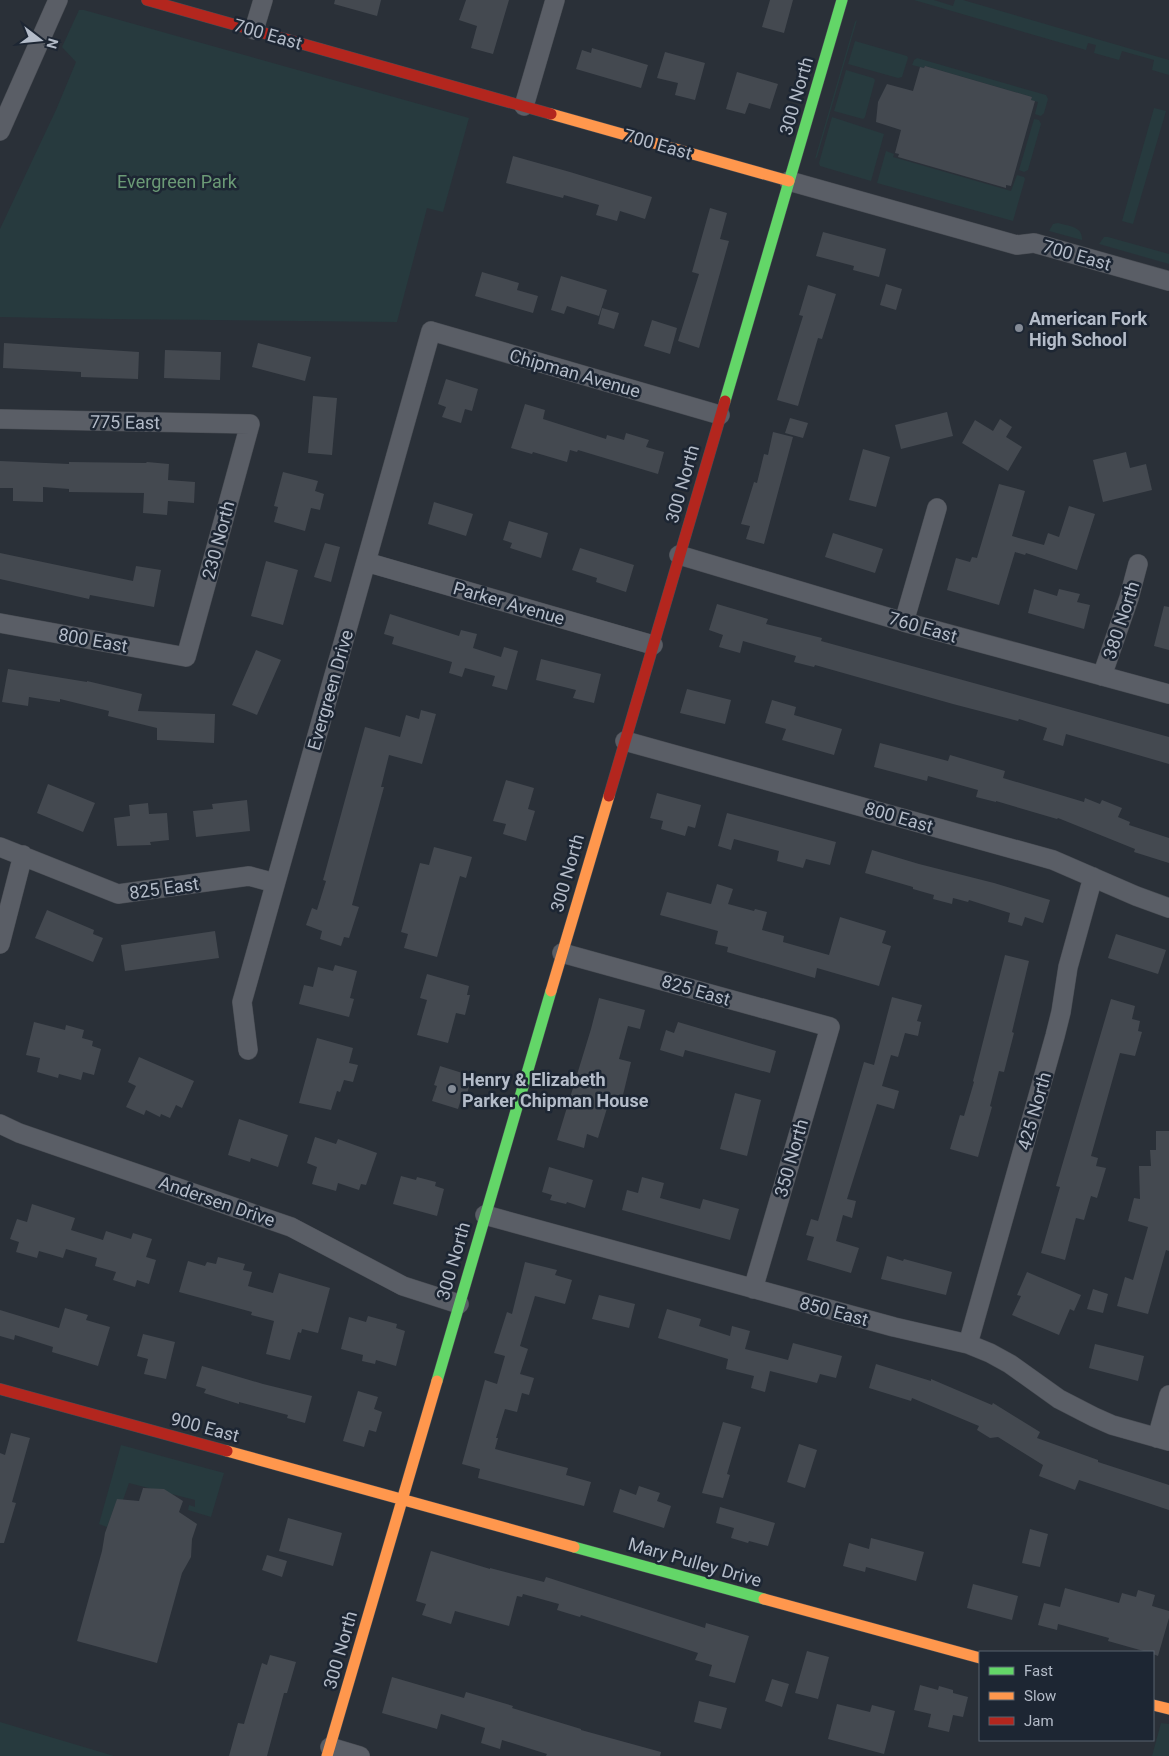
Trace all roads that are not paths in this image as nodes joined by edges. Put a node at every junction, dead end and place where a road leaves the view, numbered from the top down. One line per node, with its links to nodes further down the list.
1 (58, 0): 8 (street)
2 (147, 0): 6 (street, 700 East)
3 (262, 0): 6 (street)
4 (555, 0): 7 (street)
5 (842, 0): 9 (street, 300 North)
6 (254, 30): 7 (street, 700 East)
7 (524, 106): 9 (street, 700 East)
8 (0, 131)
9 (789, 181): 10 (street, 700 East); 12 (street, 300 North)
10 (1169, 281)
11 (430, 331): 12 (street, Chipman Avenue); 17 (street, Evergreen Drive)
12 (720, 415): 16 (street, 300 North)
13 (0, 419): 14 (street, 775 East)
14 (250, 424): 22 (street, 230 North)
15 (937, 508): 19 (street)
16 (679, 555): 19 (street, 760 East); 21 (street, 300 North)
17 (366, 562): 21 (street, Parker Avenue); 29 (street, Evergreen Drive)
18 (1138, 564): 23 (street, 380 North)
19 (904, 622): 23 (street, 760 East)
20 (0, 623): 22 (street, 800 East)
21 (653, 645): 25 (street, 300 North)
22 (186, 657)
23 (1102, 676): 24 (street, 760 East)
24 (1169, 694)
25 (624, 741): 28 (street, 800 East); 32 (street, 300 North)
26 (0, 846): 27 (street, 825 East)
27 (23, 855): 29 (street, 825 East); 31 (street)
28 (1093, 877): 30 (street, 800 East); 39 (street, 425 North)
29 (275, 883): 34 (street, Evergreen Drive)
30 (1169, 908)
31 (0, 944)
32 (562, 953): 33 (street, 825 East); 36 (street, 300 North)
33 (830, 1027): 37 (street, 350 North)
34 (248, 1050)
35 (0, 1124): 38 (street, Andersen Drive)
36 (485, 1215): 37 (street, 850 East); 38 (street, 300 North)
37 (753, 1289): 39 (street, 850 East)
38 (459, 1304): 43 (street, 300 North)
39 (968, 1344): 42 (street, 850 East)
40 (0, 1389): 43 (street, 900 East)
41 (1169, 1395): 42 (street)
42 (1163, 1439)
43 (402, 1498): 44 (street, Mary Pulley Drive); 47 (street, 300 North)
44 (979, 1658)
45 (1154, 1704): 46 (street)
46 (1169, 1709)
47 (328, 1751): 48 (street)
48 (360, 1756)

